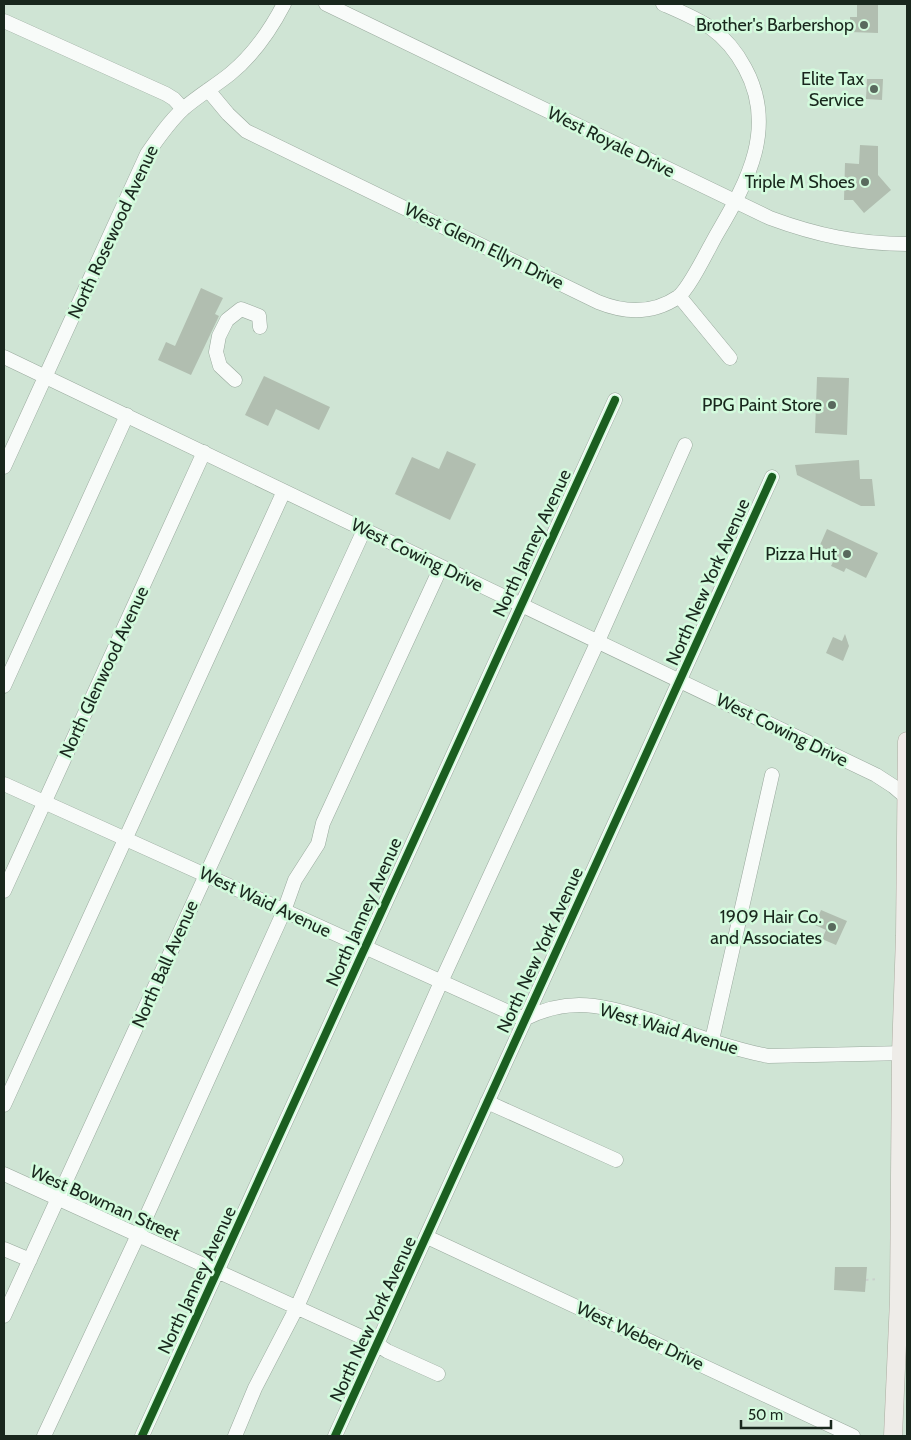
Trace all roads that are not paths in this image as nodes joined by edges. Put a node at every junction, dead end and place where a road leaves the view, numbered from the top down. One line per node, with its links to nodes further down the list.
1 (284, 4): 5 (street, North Rosewood Avenue)
2 (326, 4): 7 (street, West Royale Drive)
3 (663, 4): 7 (street, West Glenn Ellyn Drive)
4 (4, 21): 6 (street)
5 (208, 90): 6 (street, North Rosewood Avenue); 9 (street, West Glenn Ellyn Drive)
6 (183, 109): 13 (street, North Rosewood Avenue)
7 (734, 202): 8 (street, West Royale Drive); 9 (street, West Glenn Ellyn Drive)
8 (907, 244)
9 (679, 296): 12 (street)
10 (260, 327): 14 (street)
11 (4, 357): 13 (street, West Cowing Drive)
12 (730, 358)
13 (46, 376): 16 (street, West Cowing Drive); 19 (street, North Rosewood Avenue)
14 (235, 380)
15 (615, 400): 24 (street, North Janney Avenue)
16 (127, 415): 18 (street, West Cowing Drive); 27 (street)
17 (685, 445): 25 (street)
18 (204, 452): 21 (street, West Cowing Drive); 32 (street, North Glenwood Avenue)
19 (4, 468)
20 (772, 477): 26 (street, North New York Avenue)
21 (284, 491): 22 (street, West Cowing Drive); 33 (street)
22 (364, 530): 23 (street, West Cowing Drive); 34 (street, North Ball Avenue)
23 (441, 567): 24 (street, West Cowing Drive); 36 (street)
24 (520, 604): 25 (street, West Cowing Drive); 37 (street, North Janney Avenue)
25 (598, 641): 26 (street, West Cowing Drive); 38 (street)
26 (680, 681): 31 (street, West Cowing Drive); 39 (street, North New York Avenue)
27 (4, 686)
28 (907, 741): 31 (main road)
29 (772, 775): 40 (street)
30 (4, 784): 32 (street, West Waid Avenue)
31 (907, 798): 41 (main road)
32 (44, 803): 33 (street, West Waid Avenue); 35 (street, North Glenwood Avenue)
33 (125, 839): 34 (street, West Waid Avenue); 43 (street)
34 (205, 875): 36 (street, West Waid Avenue); 46 (street, North Ball Avenue)
35 (4, 891)
36 (284, 911): 37 (street, West Waid Avenue); 47 (street)
37 (364, 948): 38 (street, West Waid Avenue); 51 (street, North Janney Avenue)
38 (441, 982): 39 (street, West Waid Avenue); 53 (street)
39 (524, 1020): 40 (street, West Waid Avenue); 42 (street, North New York Avenue)
40 (712, 1040): 41 (street, West Waid Avenue)
41 (904, 1054): 52 (main road)
42 (487, 1102): 44 (street); 48 (street, North New York Avenue)
43 (4, 1105)
44 (616, 1160)
45 (4, 1174): 46 (street, West Bowman Street)
46 (58, 1199): 47 (street, West Bowman Street); 50 (street, North Ball Avenue)
47 (138, 1235): 51 (street, West Bowman Street); 57 (street)
48 (428, 1237): 55 (street, North New York Avenue); 61 (street, West Weber Drive)
49 (4, 1249): 50 (street)
50 (30, 1260): 54 (street, North Ball Avenue)
51 (218, 1271): 53 (street, West Bowman Street); 58 (street, North Janney Avenue)
52 (903, 1300): 62 (main road)
53 (297, 1307): 55 (street, West Bowman Street); 59 (street)
54 (4, 1316)
55 (377, 1344): 56 (street, West Bowman Street); 60 (street, North New York Avenue)
56 (438, 1374)
57 (44, 1436)
58 (142, 1436)
59 (235, 1436)
60 (335, 1436)
61 (853, 1436)
62 (893, 1436)

